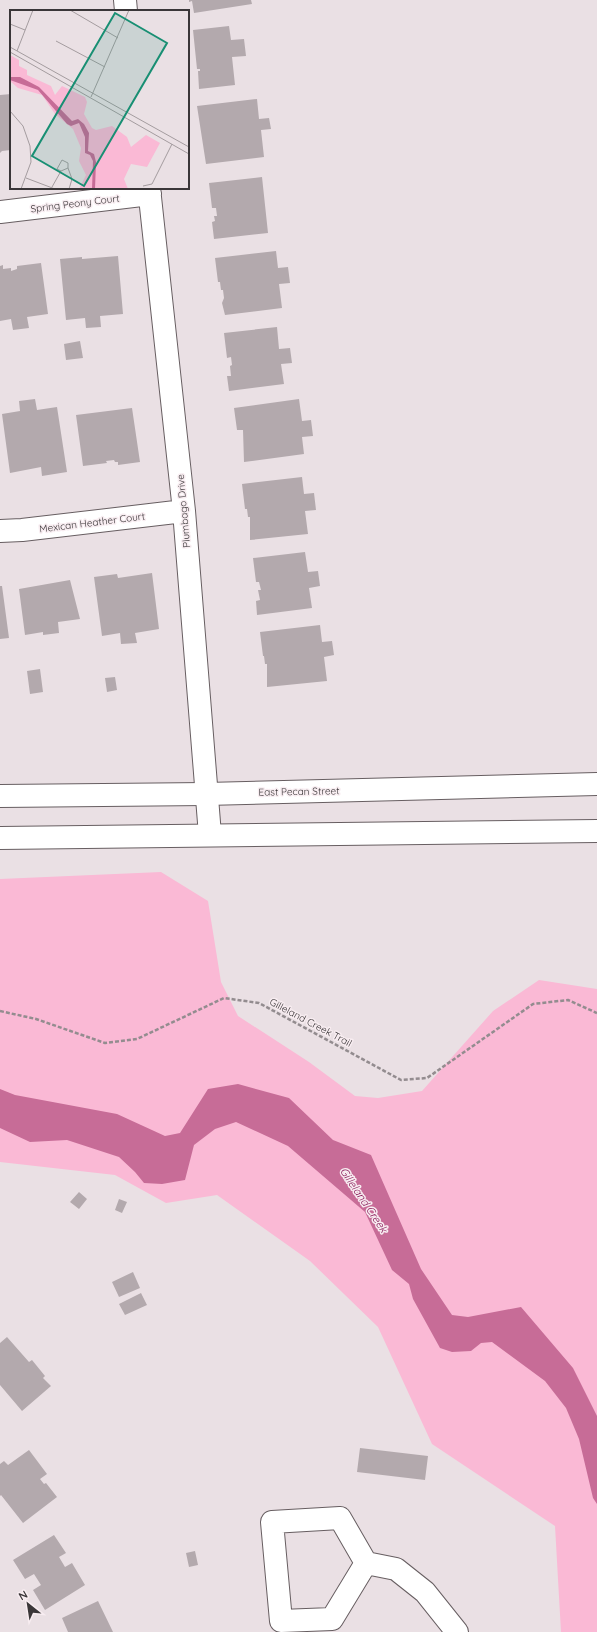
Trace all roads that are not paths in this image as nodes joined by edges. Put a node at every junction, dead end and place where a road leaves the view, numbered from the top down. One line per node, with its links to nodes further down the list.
1 (125, 0): 2 (main road)
2 (126, 10)
3 (149, 191): 4 (main road, Spring Peony Court); 5 (main road, Plumbago Drive)
4 (0, 212)
5 (184, 511): 6 (main road, Mexican Heather Court); 8 (main road, Plumbago Drive)
6 (0, 531)
7 (597, 784): 8 (main road, East Pecan Street)
8 (206, 794): 9 (main road, East Pecan Street); 11 (main road, Plumbago Drive)
9 (0, 796)
10 (597, 831): 11 (main road)
11 (210, 835): 12 (main road)
12 (0, 838)
13 (366, 1563): 14 (main road); 14 (main road); 15 (main road)
14 (318, 1626)
15 (457, 1632)

